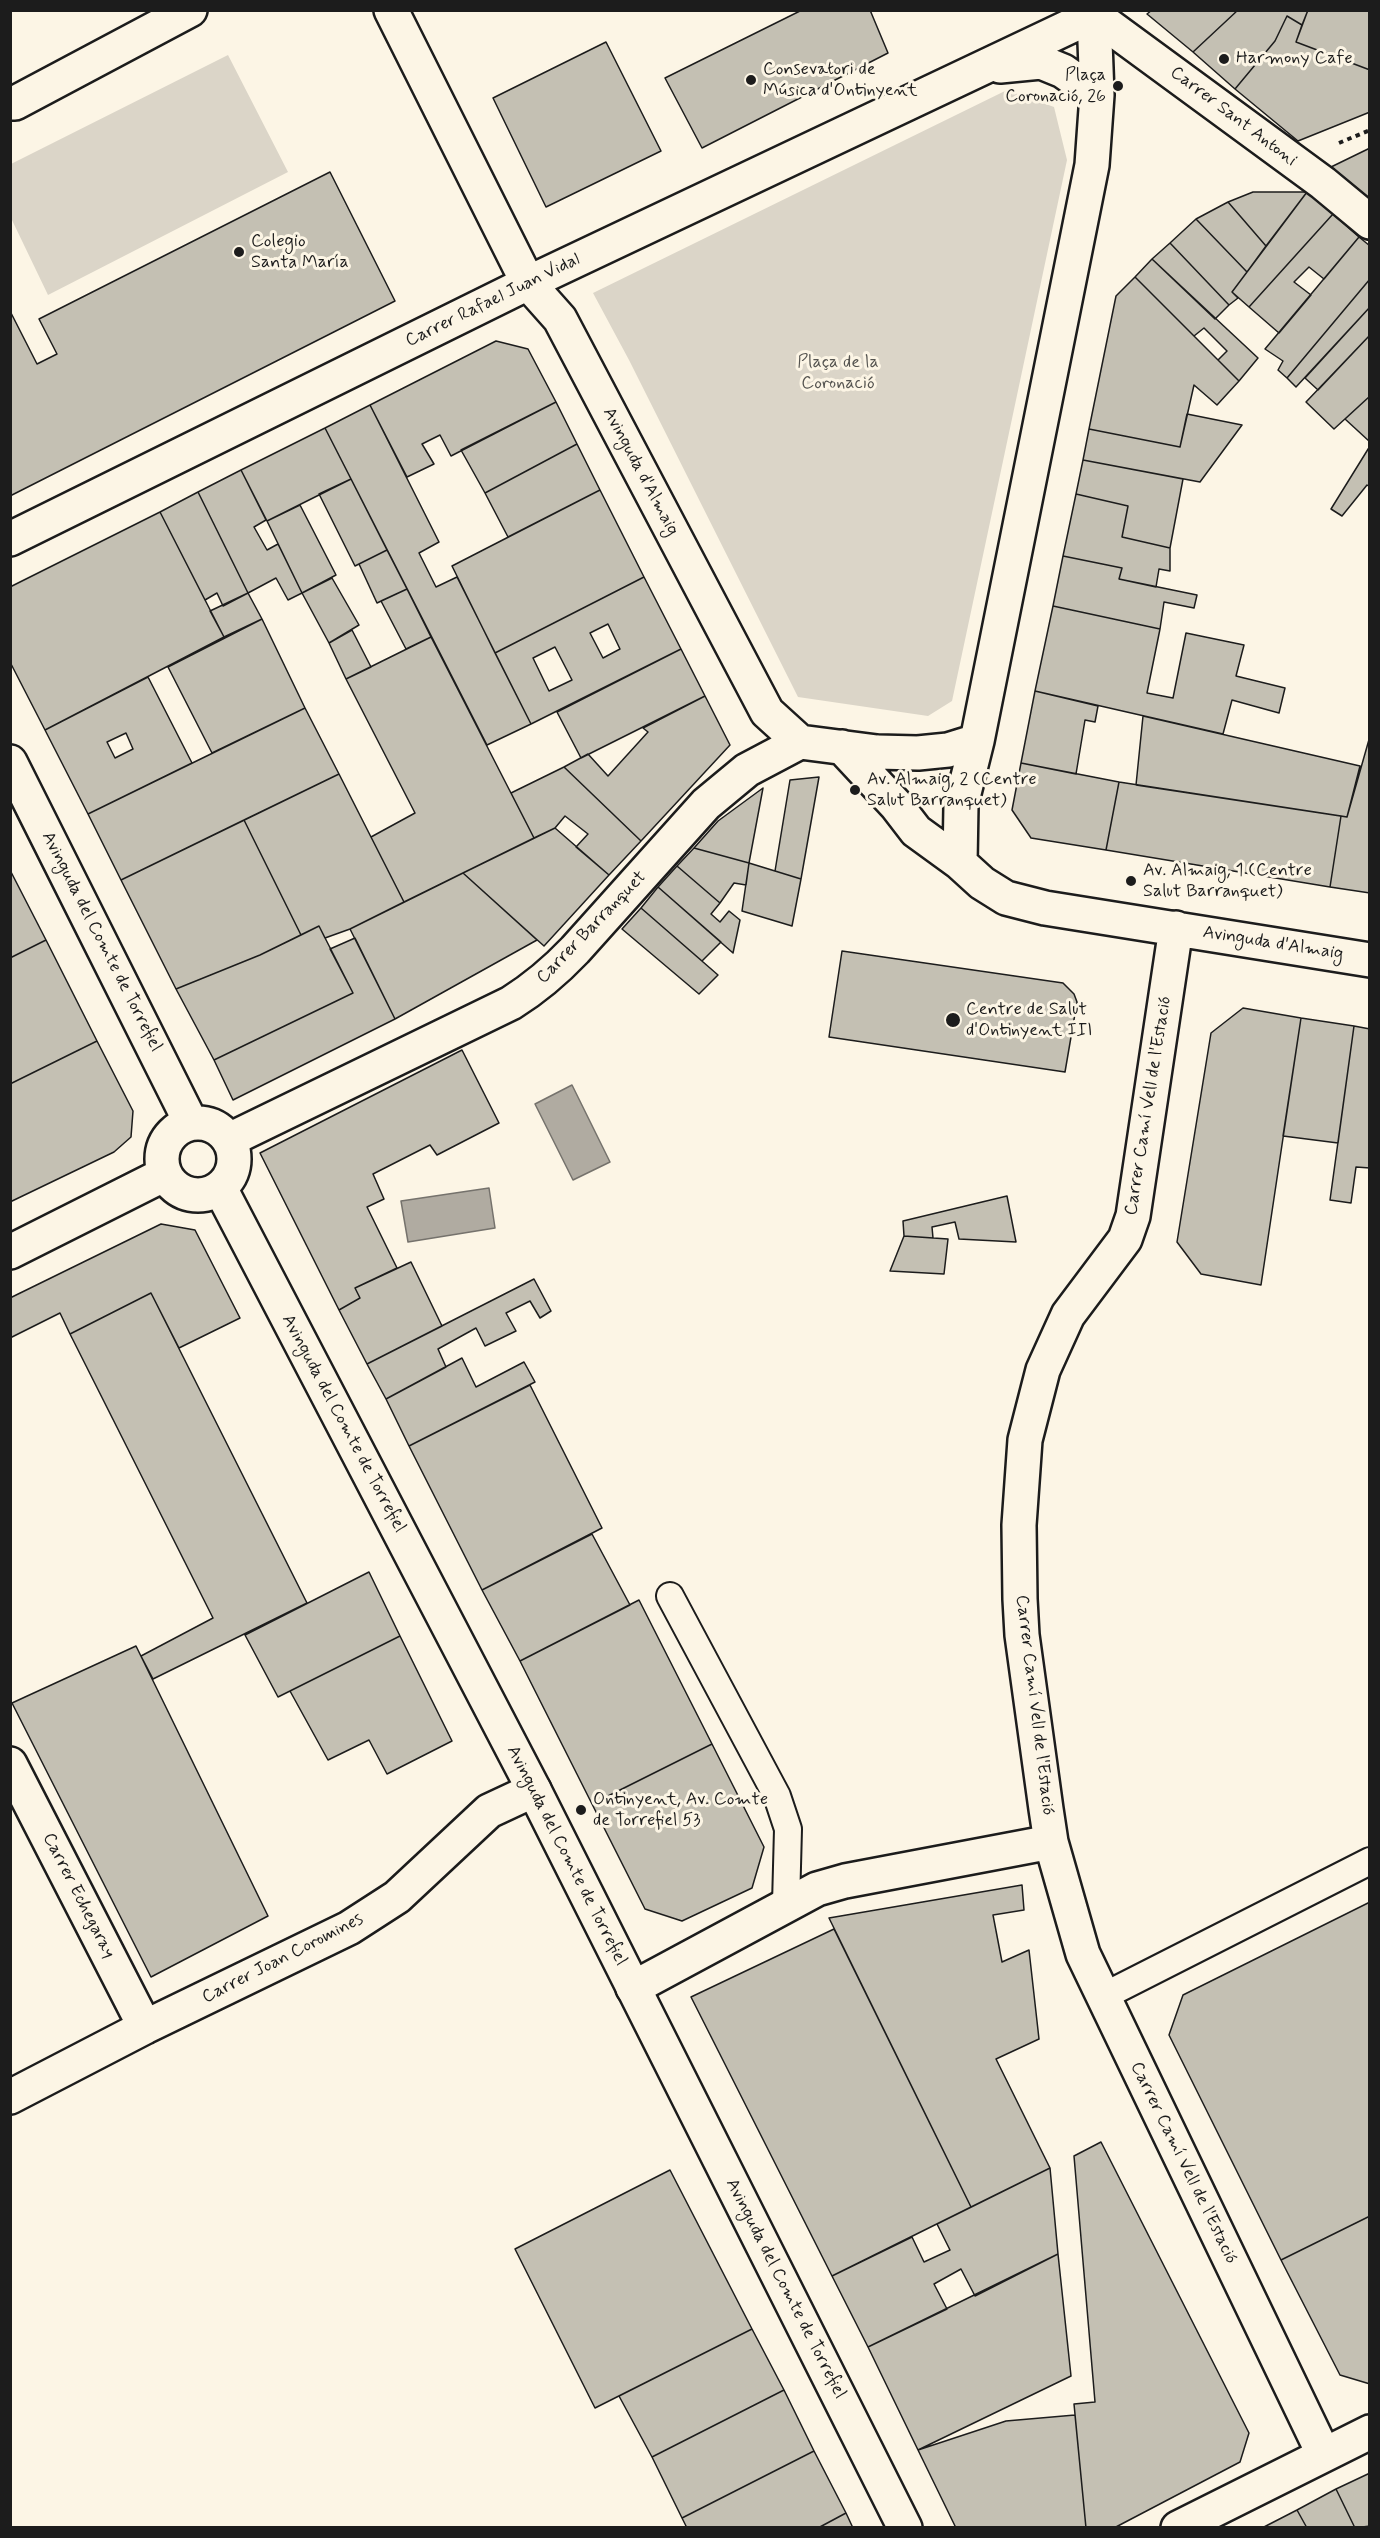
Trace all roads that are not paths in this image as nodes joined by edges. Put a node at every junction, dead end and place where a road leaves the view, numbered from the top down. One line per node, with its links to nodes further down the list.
1 (190, 10): 6 (street)
2 (390, 10): 8 (street, Avinguda d'Almaig)
3 (1093, 12): 4 (street, Carrer Rafael Juan Vidal); 5 (street); 7 (street, Carrer Sant Antoni)
4 (979, 69): 5 (street); 8 (street, Carrer Rafael Juan Vidal)
5 (1096, 95): 10 (street)
6 (10, 104)
7 (1370, 222)
8 (528, 283): 9 (street, Carrer Rafael Juan Vidal); 11 (street, Avinguda d'Almaig)
9 (10, 539)
10 (977, 741): 12 (street); 14 (street)
11 (800, 742): 12 (street); 18 (street, Carrer Barranquet)
12 (842, 747): 14 (street)
13 (10, 762): 17 (street, Avinguda del Comte de Torrefiel)
14 (960, 864): 15 (street, Avinguda d'Almaig)
15 (1176, 928): 16 (street, Avinguda d'Almaig); 25 (street, Carrer Camí Vell de l'Estació)
16 (1370, 960)
17 (191, 1123): 18 (street); 19 (street)
18 (229, 1140): 20 (street)
19 (165, 1174): 20 (street); 21 (street)
20 (220, 1188): 24 (street, Avinguda del Comte de Torrefiel)
21 (10, 1252)
22 (670, 1596): 27 (lane)
23 (10, 1764): 30 (street, Carrer Echegaray)
24 (534, 1790): 28 (street, Avinguda del Comte de Torrefiel); 30 (street, Carrer Joan Coromines)
25 (1052, 1842): 27 (street); 29 (street, Carrer Camí Vell de l'Estació)
26 (1370, 1861): 29 (lane)
27 (786, 1904): 28 (street)
28 (633, 1988): 34 (street, Avinguda del Comte de Torrefiel)
29 (1102, 1997): 33 (street, Carrer Camí Vell de l'Estació)
30 (145, 2027): 31 (street, Carrer Joan Coromines)
31 (10, 2097)
32 (1370, 2432): 33 (street)
33 (1324, 2455): 35 (street)
34 (905, 2528)
35 (1178, 2528)

